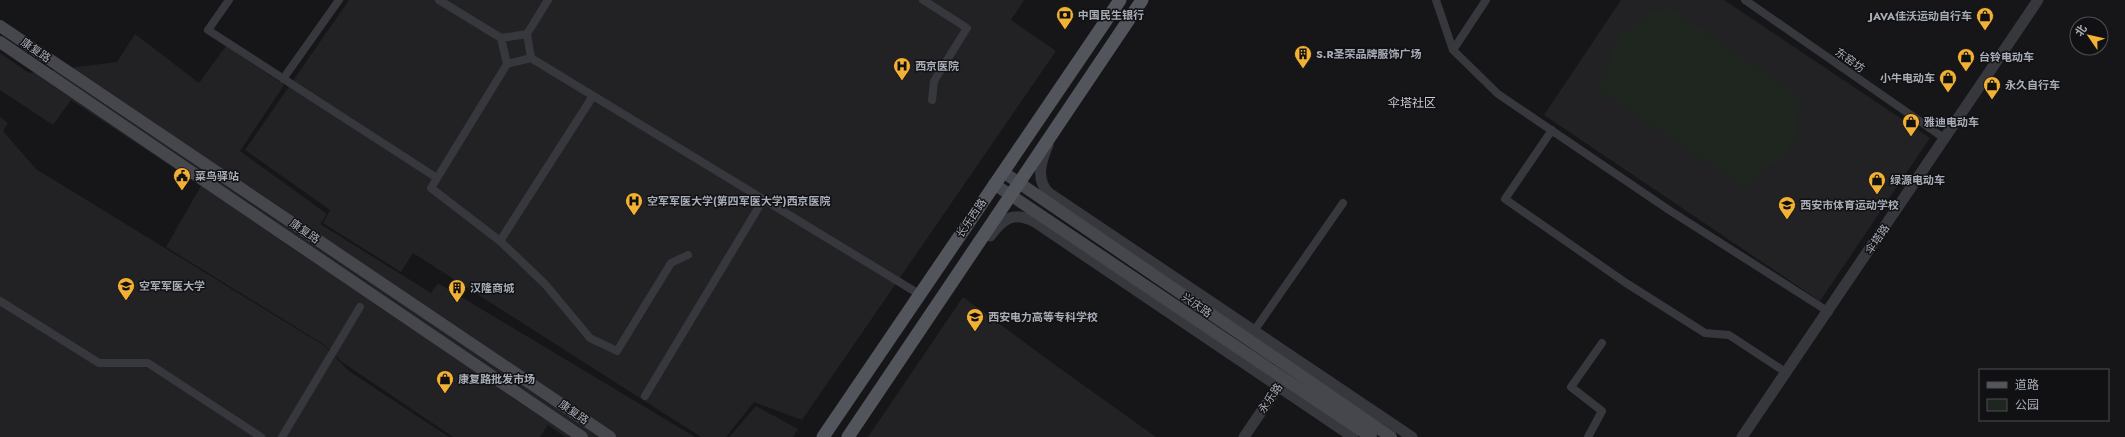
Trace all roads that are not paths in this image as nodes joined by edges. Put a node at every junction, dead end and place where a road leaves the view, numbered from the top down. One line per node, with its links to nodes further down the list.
1 (229, 0): 19 (street)
2 (339, 0): 19 (street)
3 (439, 0): 14 (street)
4 (548, 0): 13 (street)
5 (923, 0): 21 (street)
6 (1120, 0): 25 (main road, 长乐西路)
7 (1142, 0): 23 (main road, 长乐西路)
8 (1436, 0): 16 (street)
9 (1486, 0): 16 (street)
10 (1745, 0): 24 (street, 东窑坊)
11 (2038, 0): 24 (street, 伞塔路)
12 (0, 26): 49 (main road, 康复路)
13 (527, 34): 14 (street); 17 (street)
14 (501, 38): 18 (street)
15 (0, 42): 48 (main road, 康复路)
16 (1453, 50): 22 (street)
17 (531, 58): 18 (street); 20 (street)
18 (507, 64): 26 (street)
19 (283, 79): 26 (street)
20 (593, 96): 30 (street); 33 (street)
21 (932, 100)
22 (1552, 130): 40 (street); 44 (street)
23 (1054, 132): 28 (main road, 长乐西路); 41 (street)
24 (1944, 138): 40 (street, 伞塔路)
25 (1003, 172): 27 (main road, 长乐西路); 28 (main road, 兴庆路)
26 (437, 178): 33 (street)
27 (994, 184): 29 (main road, 兴庆路); 37 (main road, 长乐西路)
28 (1019, 184): 29 (main road, 长乐西路); 43 (main road, 兴庆路)
29 (1011, 196): 32 (main road, 兴庆路); 36 (main road, 长乐西路)
30 (763, 200): 37 (street); 45 (street)
31 (1343, 203): 41 (street)
32 (1051, 222): 34 (main road); 43 (main road, 兴庆路)
33 (500, 241): 35 (street)
34 (1064, 242): 36 (street); 43 (street)
35 (688, 255)
36 (967, 261): 51 (main road, 长乐西路)
37 (919, 294): 50 (main road, 长乐西路)
38 (0, 301): 46 (street)
39 (360, 307): 47 (street)
40 (1829, 312): 44 (street, 伞塔路)
41 (1254, 331): 43 (street)
42 (1602, 343): 57 (street)
43 (1287, 373): 52 (street, 永乐路); 53 (street); 54 (main road, 兴庆路); 55 (main road, 兴庆路); 56 (street)
44 (1786, 373): 58 (street, 伞塔路)
45 (645, 396)
46 (261, 437)
47 (282, 437)
48 (582, 437)
49 (610, 437)
50 (823, 437)
51 (848, 437)
52 (1244, 437)
53 (1353, 437)
54 (1371, 437)
55 (1392, 437)
56 (1412, 437)
57 (1588, 437)
58 (1742, 437)

